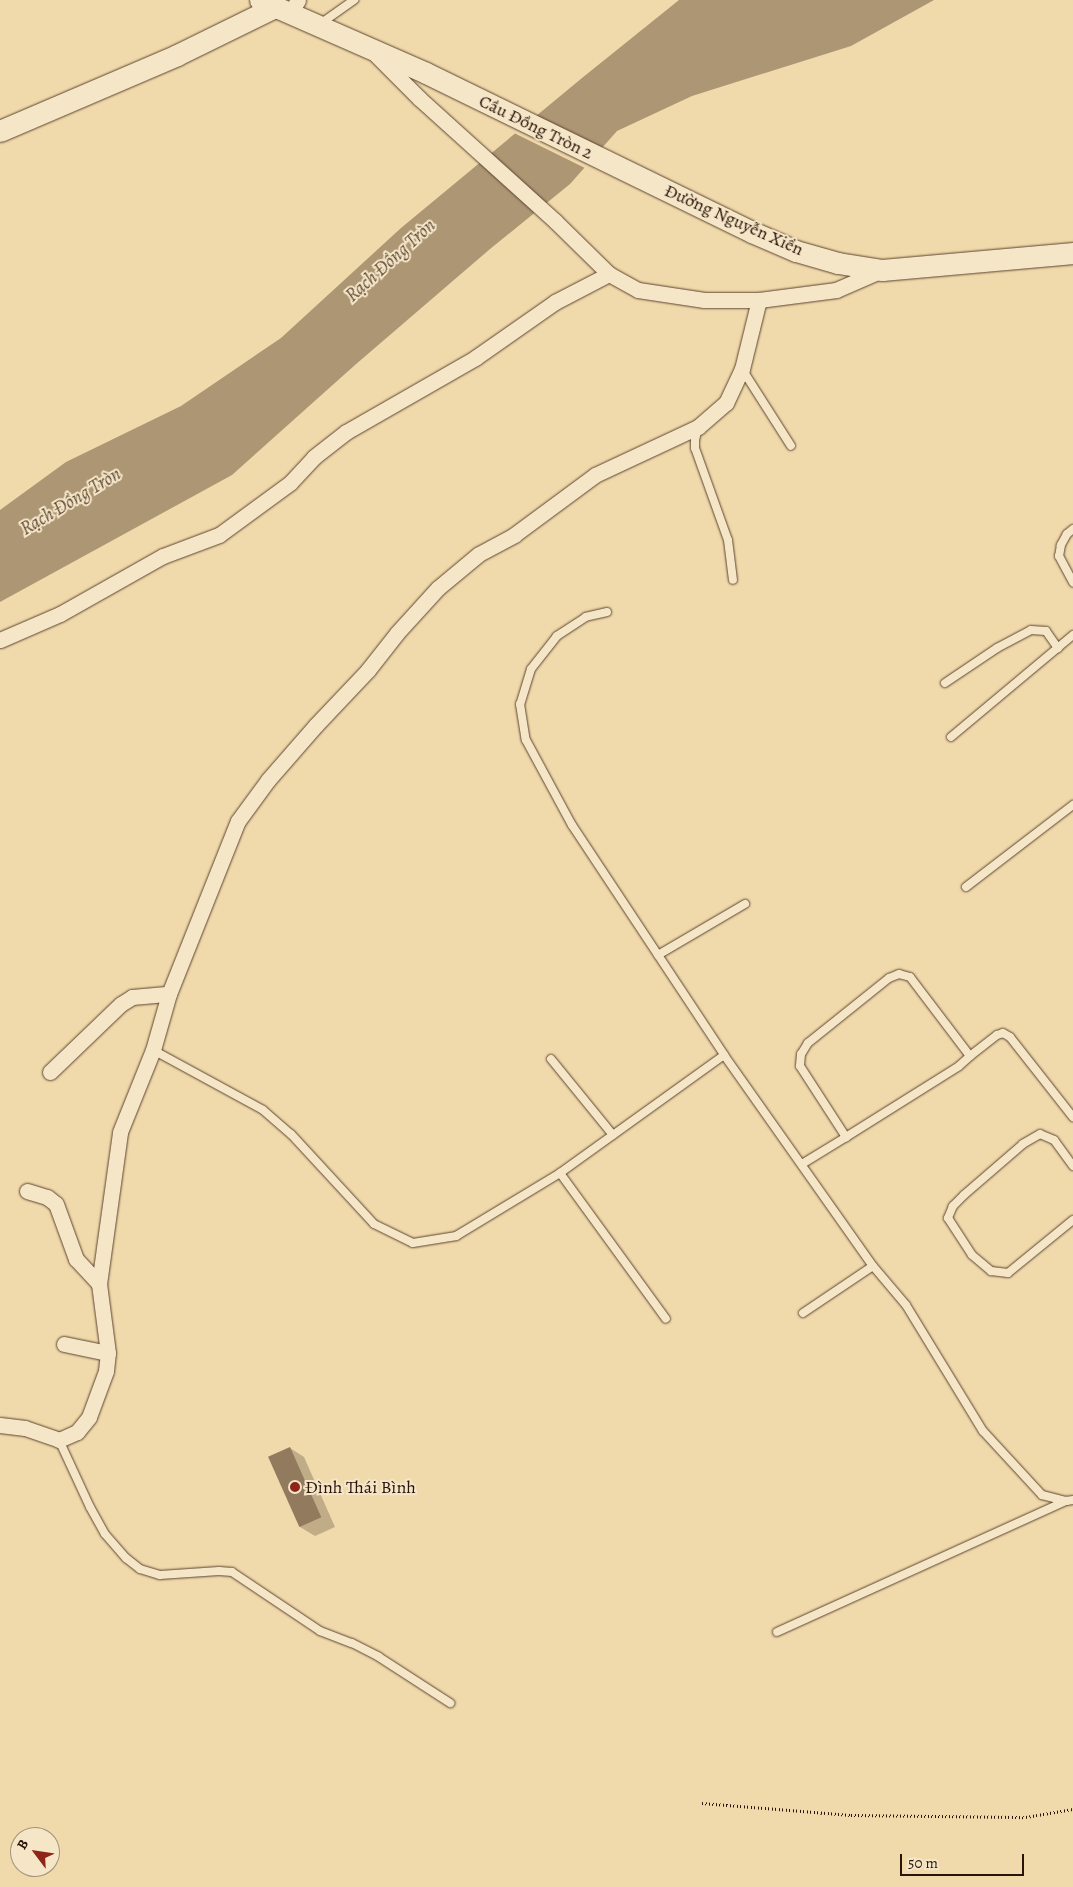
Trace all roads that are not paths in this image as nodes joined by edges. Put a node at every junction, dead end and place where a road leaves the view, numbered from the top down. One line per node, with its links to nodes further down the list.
1 (354, 0): 3 (lane)
2 (281, 5): 3 (main road); 5 (main road)
3 (318, 26): 4 (main road)
4 (368, 47): 6 (main road, Cầu Đồng Tròn 2); 9 (street, Đường Nguyễn Xiển)
5 (0, 131)
6 (647, 180): 8 (main road, Đường Nguyễn Xiển)
7 (1073, 253): 8 (main road, Đường Nguyễn Xiển)
8 (882, 270): 10 (street, Đường Nguyễn Xiển)
9 (609, 274): 10 (street, Đường Nguyễn Xiển); 19 (street)
10 (759, 300): 11 (street)
11 (742, 369): 12 (street); 13 (lane)
12 (698, 428): 15 (lane); 27 (street)
13 (791, 446)
14 (1073, 529): 16 (lane)
15 (733, 580)
16 (1073, 582)
17 (607, 612): 26 (lane)
18 (1073, 635): 20 (lane)
19 (0, 640)
20 (1058, 648): 21 (lane); 22 (lane)
21 (945, 683)
22 (951, 737)
23 (1073, 805): 24 (lane)
24 (966, 888)
25 (745, 904): 26 (lane)
26 (658, 955): 29 (lane)
27 (169, 994): 28 (street); 32 (street)
28 (153, 1050): 38 (lane); 42 (street)
29 (724, 1055): 34 (lane); 36 (lane)
30 (970, 1056): 33 (lane); 35 (lane); 35 (lane)
31 (551, 1059): 34 (lane)
32 (50, 1072)
33 (1073, 1117)
34 (613, 1135): 38 (lane)
35 (846, 1136): 36 (lane)
36 (802, 1164): 41 (lane)
37 (1073, 1166): 40 (lane)
38 (560, 1173): 44 (lane)
39 (27, 1191): 42 (street)
40 (1073, 1220)
41 (873, 1266): 43 (lane); 49 (lane)
42 (99, 1284): 46 (street)
43 (802, 1313)
44 (666, 1320)
45 (64, 1344): 46 (street)
46 (108, 1353): 48 (street)
47 (0, 1425): 48 (street)
48 (59, 1440): 51 (lane)
49 (1069, 1501): 50 (lane)
50 (777, 1632)
51 (450, 1703)

